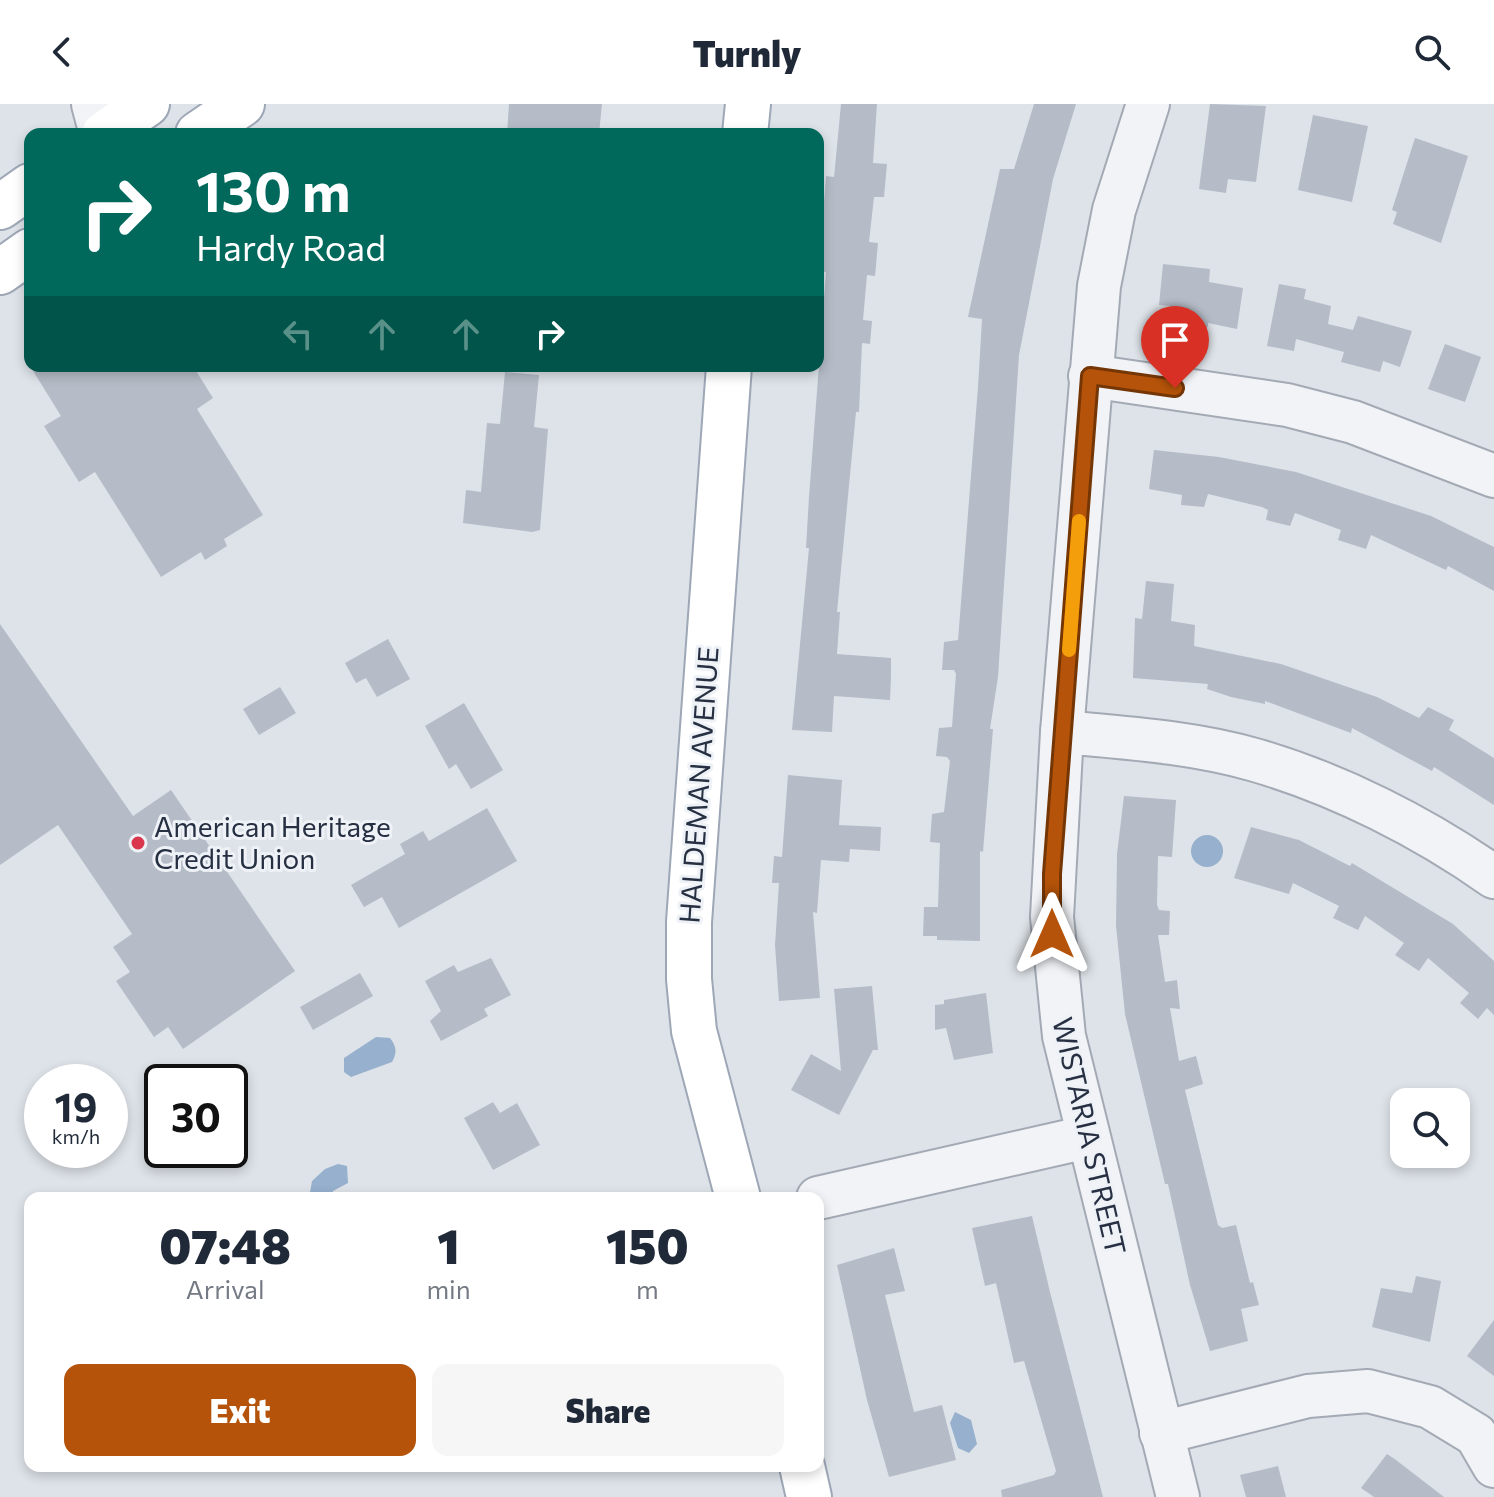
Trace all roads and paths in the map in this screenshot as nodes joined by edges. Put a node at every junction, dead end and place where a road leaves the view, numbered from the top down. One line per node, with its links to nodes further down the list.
1 (93, 104): 6 (street)
2 (147, 104): 7 (main road)
3 (242, 104): 8 (main road)
4 (748, 104): 9 (main road)
5 (1148, 104): 15 (street, WISTARIA STREET)
6 (100, 128)
7 (111, 128)
8 (207, 128)
9 (746, 128)
10 (24, 190): 11 (main road)
11 (0, 207)
12 (24, 255): 13 (main road)
13 (0, 272)
14 (729, 372): 20 (main road, HALDEMAN AVENUE)
15 (1090, 376): 16 (street); 17 (street, WISTARIA STREET)
16 (1494, 476)
17 (1062, 732): 18 (street); 19 (street, WISTARIA STREET)
18 (1494, 877)
19 (1087, 1137): 21 (street); 22 (street, WISTARIA STREET)
20 (736, 1192)
21 (824, 1197)
22 (1161, 1433): 23 (street); 26 (street, WISTARIA STREET)
23 (1494, 1466)
24 (803, 1472): 25 (main road)
25 (809, 1497)
26 (1178, 1497)

